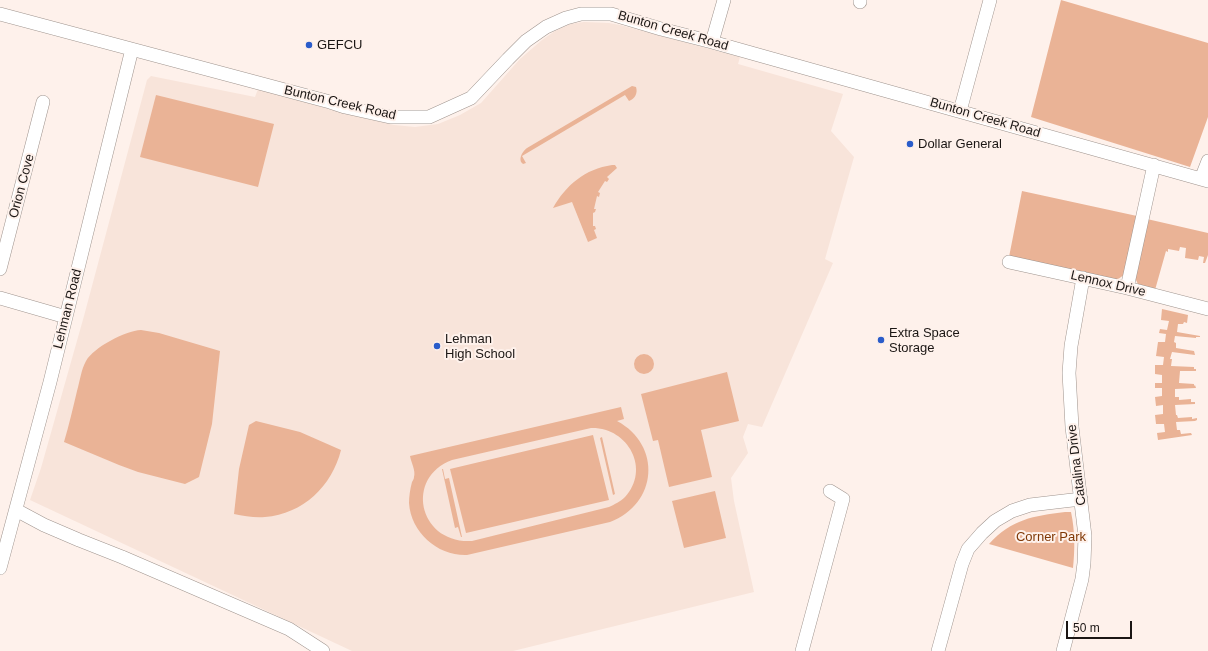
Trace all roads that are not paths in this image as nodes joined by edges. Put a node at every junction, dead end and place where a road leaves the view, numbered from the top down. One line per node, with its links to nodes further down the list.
1 (724, 0): 4 (street)
2 (990, 0): 7 (street)
3 (0, 14): 5 (street, Bunton Creek Road)
4 (712, 42): 5 (street, Bunton Creek Road); 7 (street, Bunton Creek Road)
5 (132, 50): 17 (street, Lehman Road)
6 (43, 102): 12 (street, Orion Cove)
7 (960, 111): 9 (street, Bunton Creek Road)
8 (1208, 160): 10 (street)
9 (1154, 165): 10 (street, Bunton Creek Road); 14 (street)
10 (1204, 180)
11 (1009, 262): 13 (street, Lennox Drive)
12 (0, 269)
13 (1083, 278): 14 (street, Lennox Drive); 19 (street, Catalina Drive)
14 (1127, 288): 16 (street, Lennox Drive)
15 (0, 298): 17 (street)
16 (1208, 309)
17 (66, 317): 20 (street, Lehman Road)
18 (830, 491): 23 (street)
19 (1081, 498): 24 (street); 25 (street, Catalina Drive)
20 (16, 510): 21 (street, Lehman Road); 22 (street)
21 (0, 568)
22 (323, 651)
23 (802, 651)
24 (938, 651)
25 (1063, 651)

